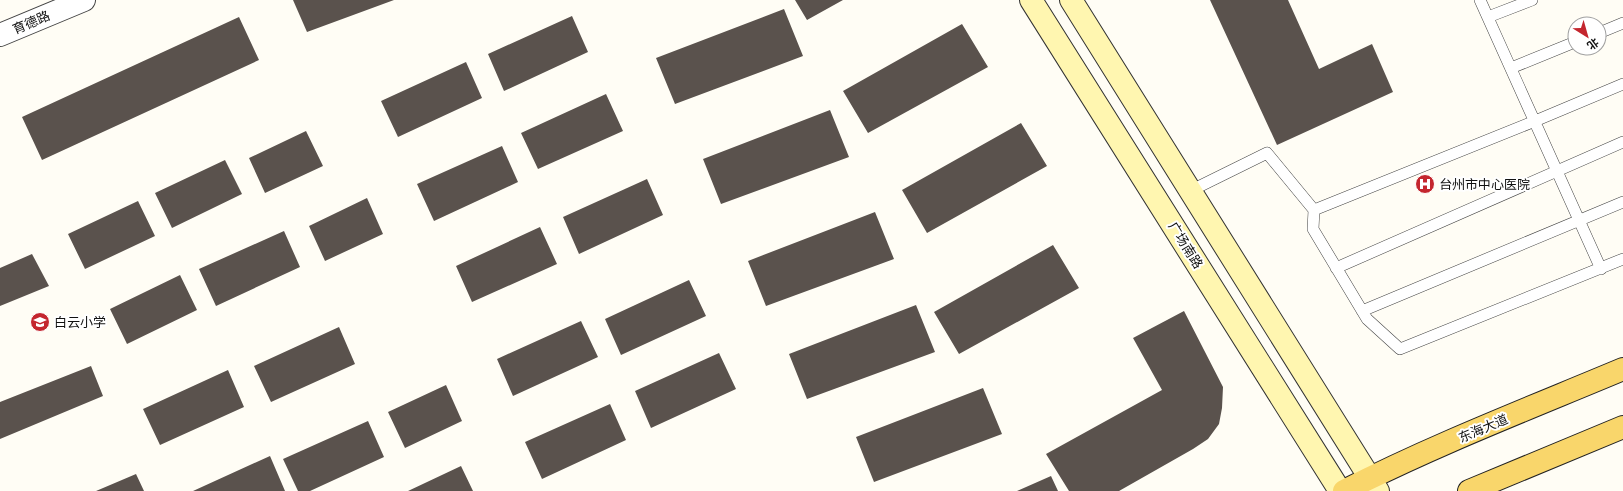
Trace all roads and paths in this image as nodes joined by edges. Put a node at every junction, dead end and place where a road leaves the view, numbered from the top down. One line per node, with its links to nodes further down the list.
1 (84, 0): 9 (street, 育德路)
2 (1031, 0): 27 (main road, 广场南路)
3 (1071, 0): 16 (main road)
4 (1480, 0): 6 (lane)
5 (1532, 0): 6 (lane)
6 (1488, 17): 11 (lane)
7 (1623, 23): 8 (lane)
8 (1607, 30)
9 (0, 35)
10 (1567, 45): 11 (lane)
11 (1511, 68): 13 (lane)
12 (1623, 84): 13 (lane)
13 (1535, 121): 15 (lane); 18 (lane)
14 (1623, 142): 15 (lane)
15 (1557, 170): 19 (lane); 21 (lane)
16 (1190, 191): 18 (lane); 26 (main road)
17 (1623, 202): 19 (lane)
18 (1314, 210): 21 (lane)
19 (1580, 220): 22 (lane); 23 (lane)
20 (1623, 259): 22 (lane)
21 (1336, 268): 23 (lane)
22 (1601, 269): 23 (lane)
23 (1362, 311)
24 (1623, 369): 26 (main road, 东海大道)
25 (1623, 428): 29 (main road)
26 (1373, 485): 28 (main road, 东海大道)
27 (1340, 491)
28 (1344, 491)
29 (1469, 491)

